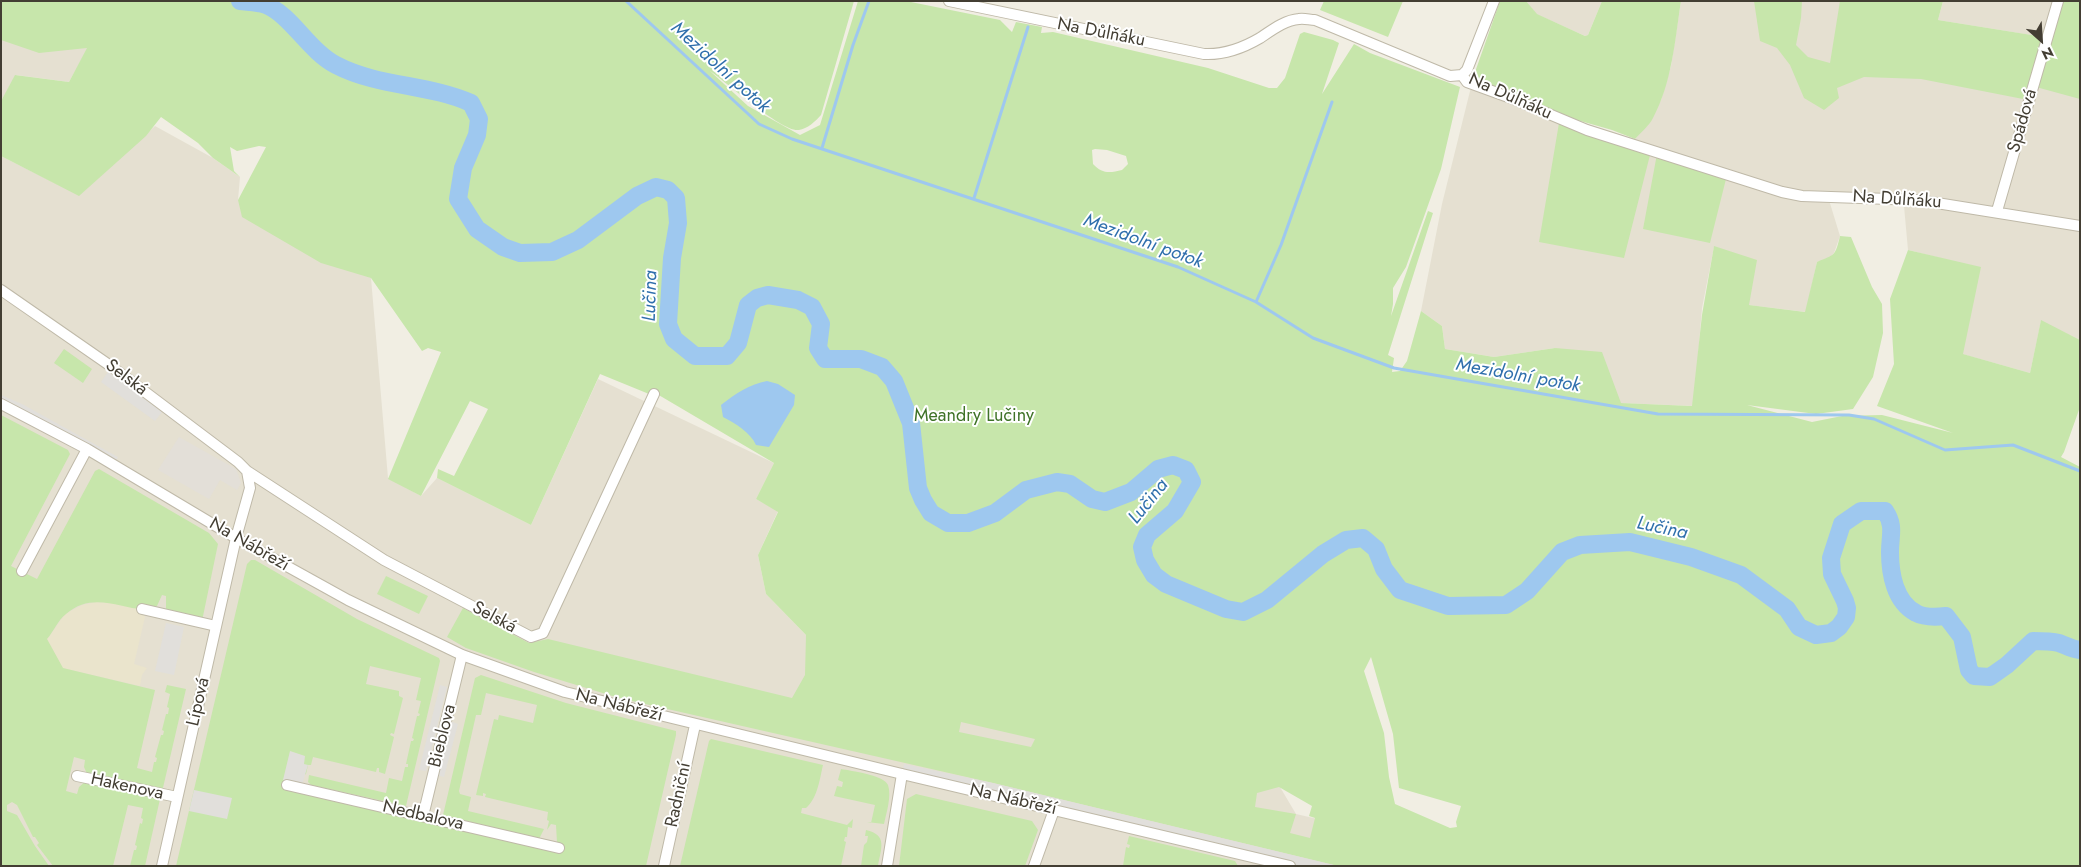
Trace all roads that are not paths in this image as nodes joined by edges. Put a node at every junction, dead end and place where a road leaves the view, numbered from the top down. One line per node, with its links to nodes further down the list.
1 (950, 1): 4 (street, Na Důlňáku)
2 (1494, 1): 4 (street)
3 (2058, 1): 5 (street, Spádová)
4 (1462, 75): 5 (street, Na Důlňáku)
5 (1997, 211): 6 (street, Na Důlňáku)
6 (2080, 226)
7 (1, 290): 11 (street, Selská)
8 (654, 394): 11 (street, Selská)
9 (1, 404): 10 (street, Na Nábřeží)
10 (87, 449): 12 (street, Na Nábřeží); 13 (street)
11 (248, 471): 12 (street)
12 (236, 538): 15 (street, Lípová); 16 (street, Na Nábřeží)
13 (22, 571)
14 (142, 609): 15 (street)
15 (216, 626): 21 (street, Lípová)
16 (462, 655): 17 (street, Na Nábřeží); 23 (street, Bieblova)
17 (694, 725): 18 (street, Na Nábřeží); 28 (street, Radniční)
18 (902, 774): 22 (street, Na Nábřeží); 29 (street)
19 (77, 776): 21 (street, Hakenova)
20 (286, 785): 23 (street, Nedbalova)
21 (177, 798): 27 (street, Lípová)
22 (1054, 810): 25 (street, Na Nábřeží); 26 (street)
23 (423, 816): 24 (street, Nedbalova)
24 (559, 848)
25 (1263, 863): 30 (street, Na Nábřeží)
26 (1036, 865)
27 (162, 866)
28 (664, 866)
29 (887, 866)
30 (1290, 866)

